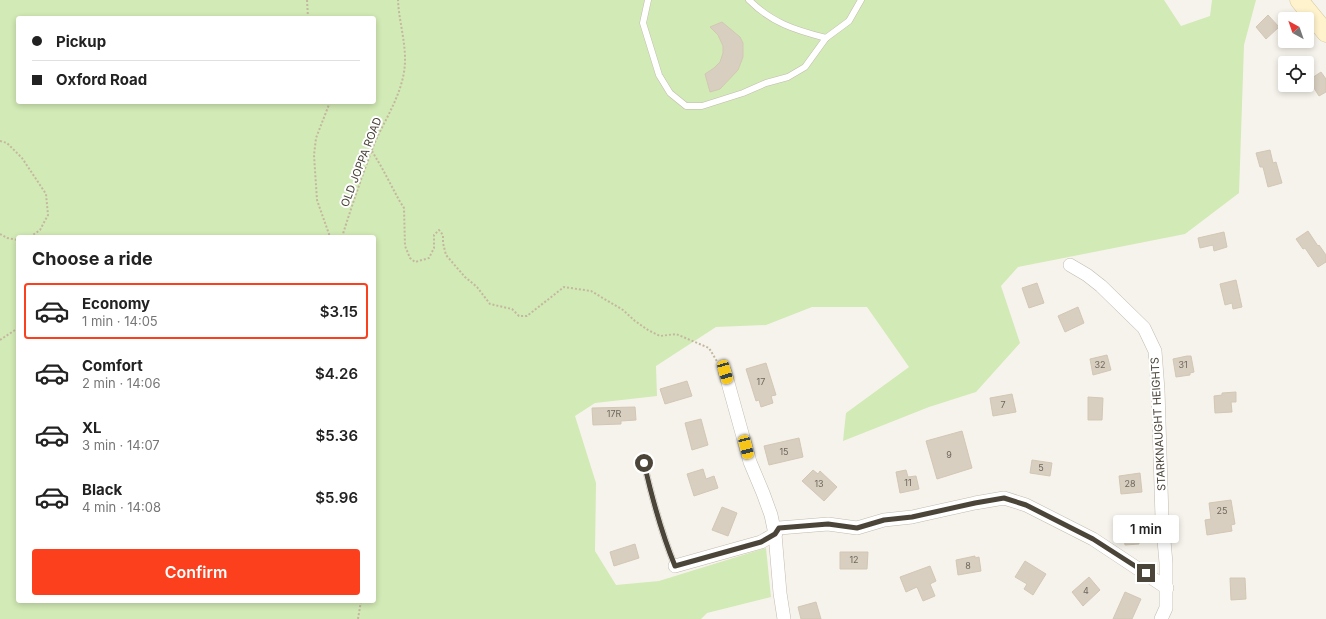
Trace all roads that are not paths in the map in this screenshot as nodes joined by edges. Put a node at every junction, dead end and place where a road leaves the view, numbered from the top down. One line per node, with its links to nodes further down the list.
1 (648, 0): 6 (lane)
2 (749, 0): 6 (lane)
3 (861, 0): 6 (lane)
4 (1299, 0): 5 (main road)
5 (1326, 33)
6 (826, 38)
7 (1070, 265): 12 (street, STARKNAUGHT HEIGHTS)
8 (725, 372): 10 (street)
9 (644, 463): 11 (lane)
10 (775, 534): 11 (street); 12 (street); 13 (street)
11 (675, 566)
12 (1167, 588): 14 (street, STARKNAUGHT HEIGHTS)
13 (784, 619)
14 (1162, 619)

